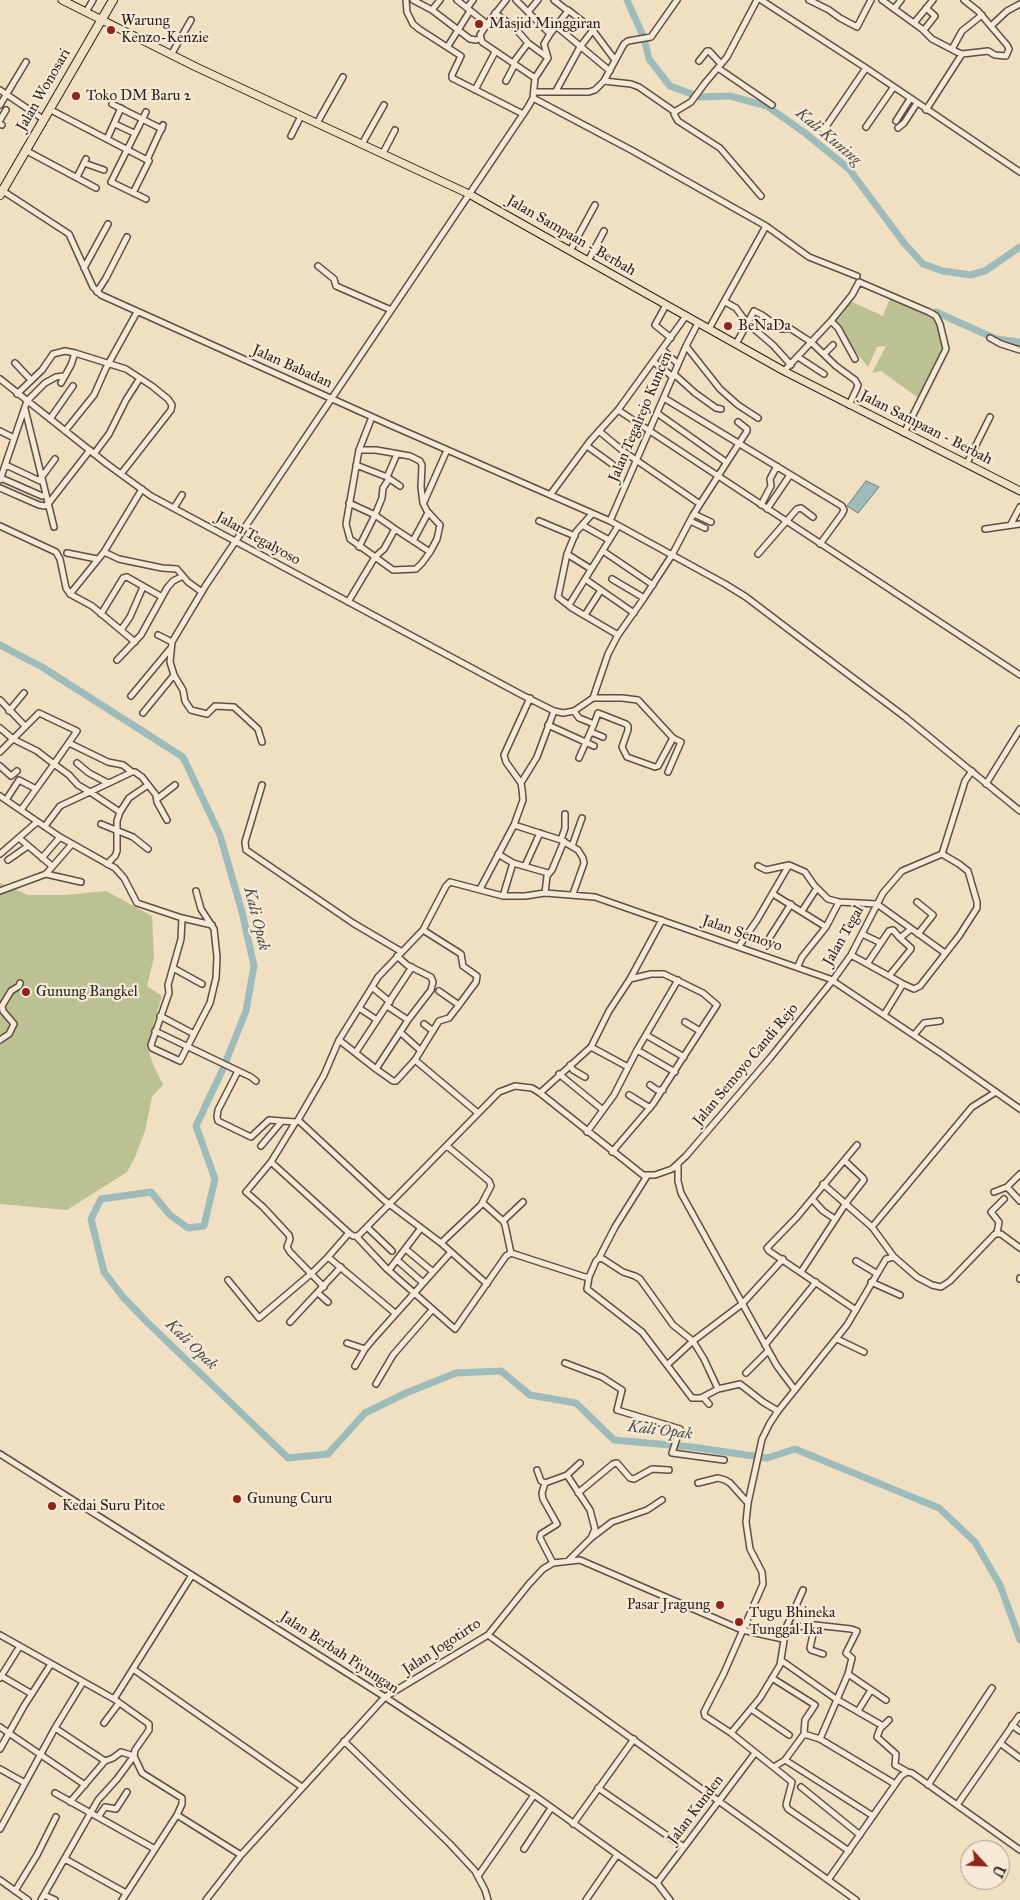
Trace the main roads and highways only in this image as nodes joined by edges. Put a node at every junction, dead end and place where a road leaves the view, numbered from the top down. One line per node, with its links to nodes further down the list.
1 (62, 0): 3 (main road, Jalan Sampaan - Berbah)
2 (112, 0): 3 (highway, Jalan Wonosari)
3 (100, 20): 4 (highway, Jalan Wonosari); 5 (main road, Jalan Sampaan - Berbah)
4 (1, 191)
5 (1020, 491)

